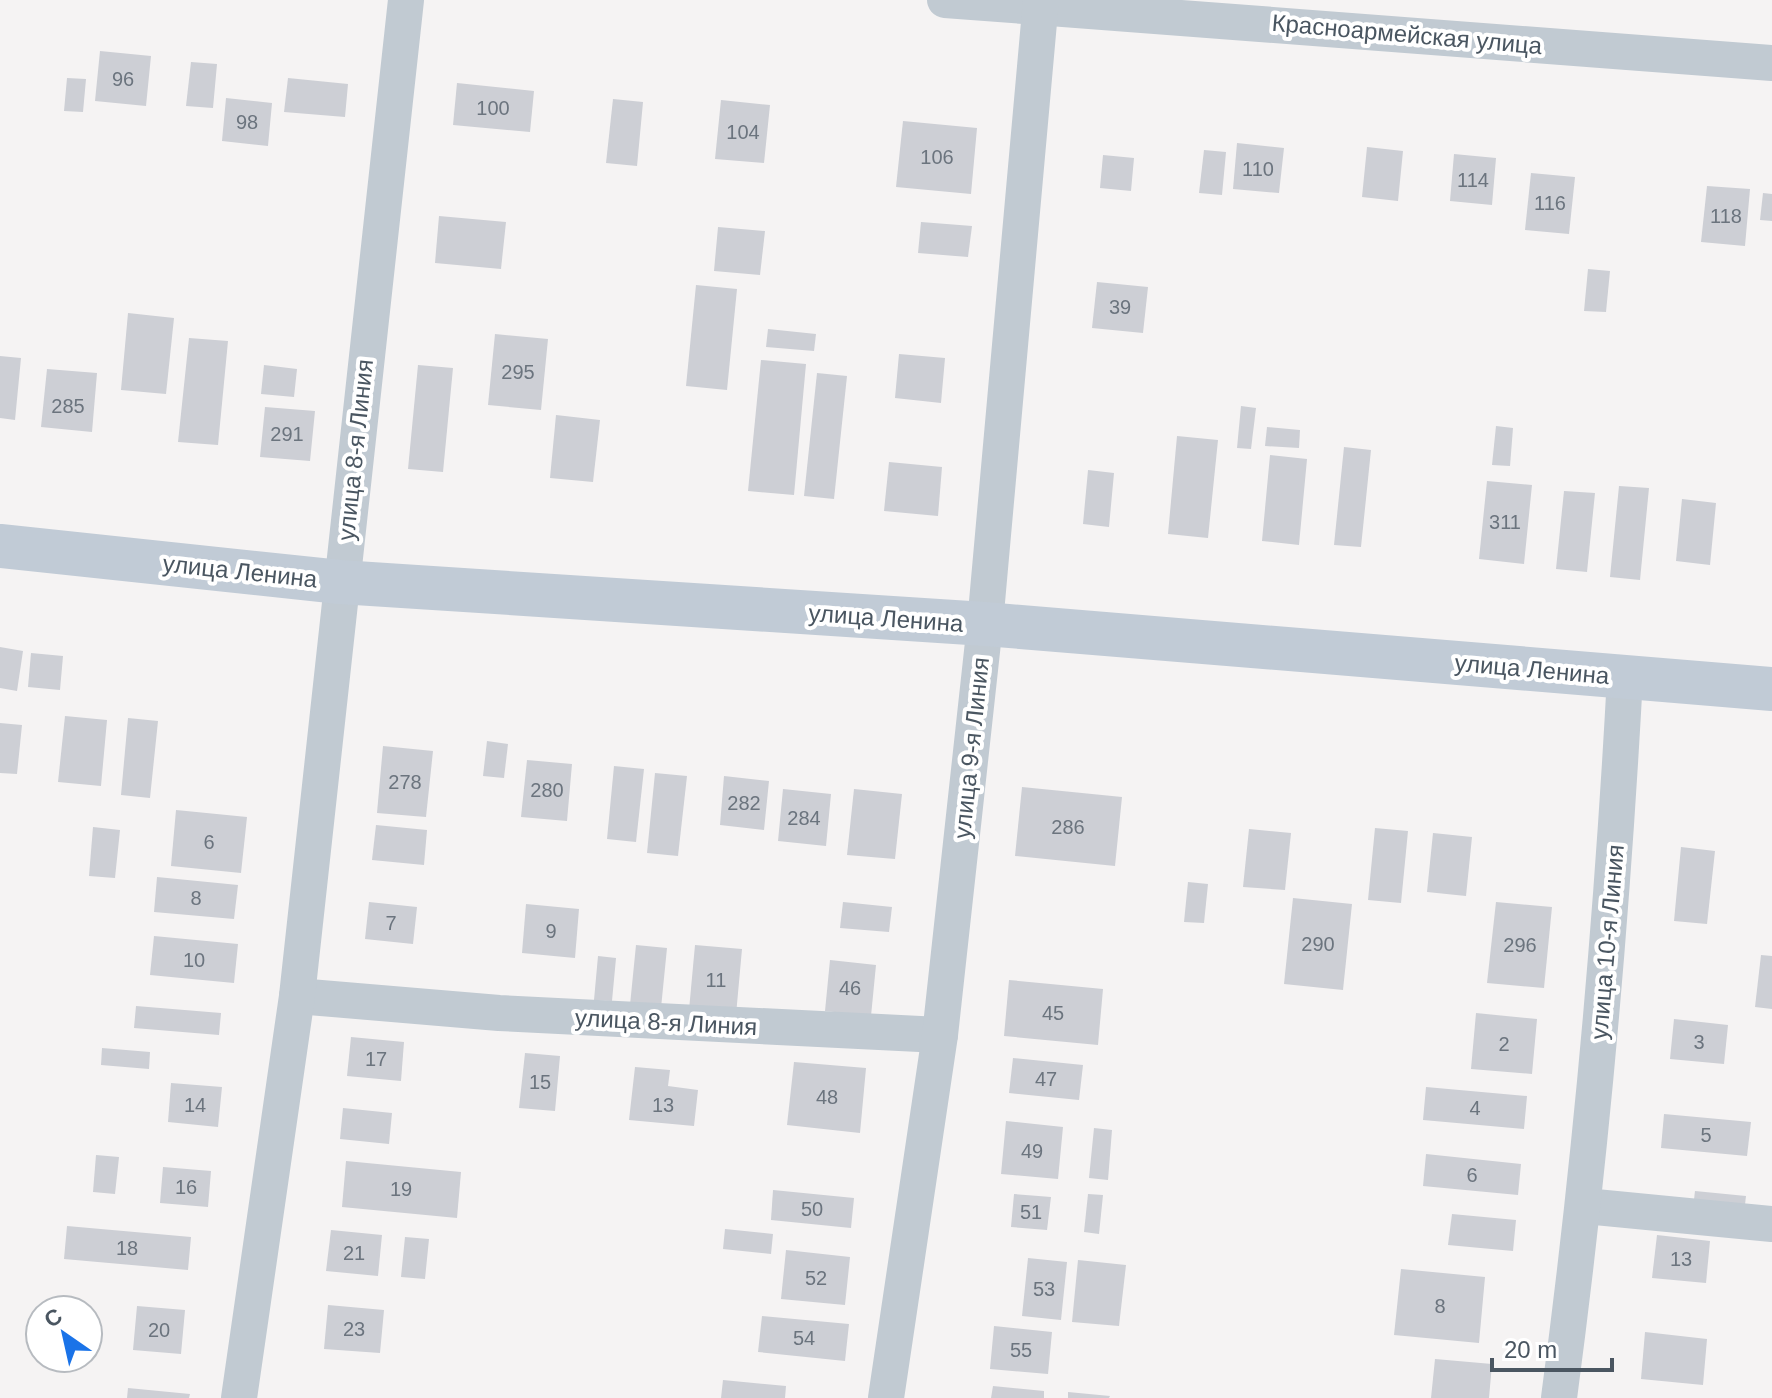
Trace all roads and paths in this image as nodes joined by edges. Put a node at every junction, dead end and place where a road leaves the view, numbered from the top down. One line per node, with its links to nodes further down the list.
1 (406, 0): 6 (street, улица 8-я Линия)
2 (945, 0): 3 (street, Красноармейская улица)
3 (1040, 2): 4 (street, Красноармейская улица); 7 (street, улица 9-я Линия)
4 (1772, 63)
5 (0, 546): 6 (main road, улица Ленина)
6 (340, 582): 7 (main road, улица Ленина); 10 (street, улица 8-я Линия)
7 (985, 624): 8 (main road, улица Ленина); 11 (street, улица 9-я Линия)
8 (1625, 677): 9 (main road, улица Ленина); 12 (street, улица 10-я Линия)
9 (1772, 689)
10 (297, 996): 11 (street, улица 8-я Линия); 14 (street, улица 8-я Линия)
11 (940, 1035): 15 (street, улица 9-я Линия)
12 (1585, 1206): 13 (street); 16 (street, улица 10-я Линия)
13 (1772, 1224)
14 (239, 1398)
15 (886, 1398)
16 (1559, 1398)

